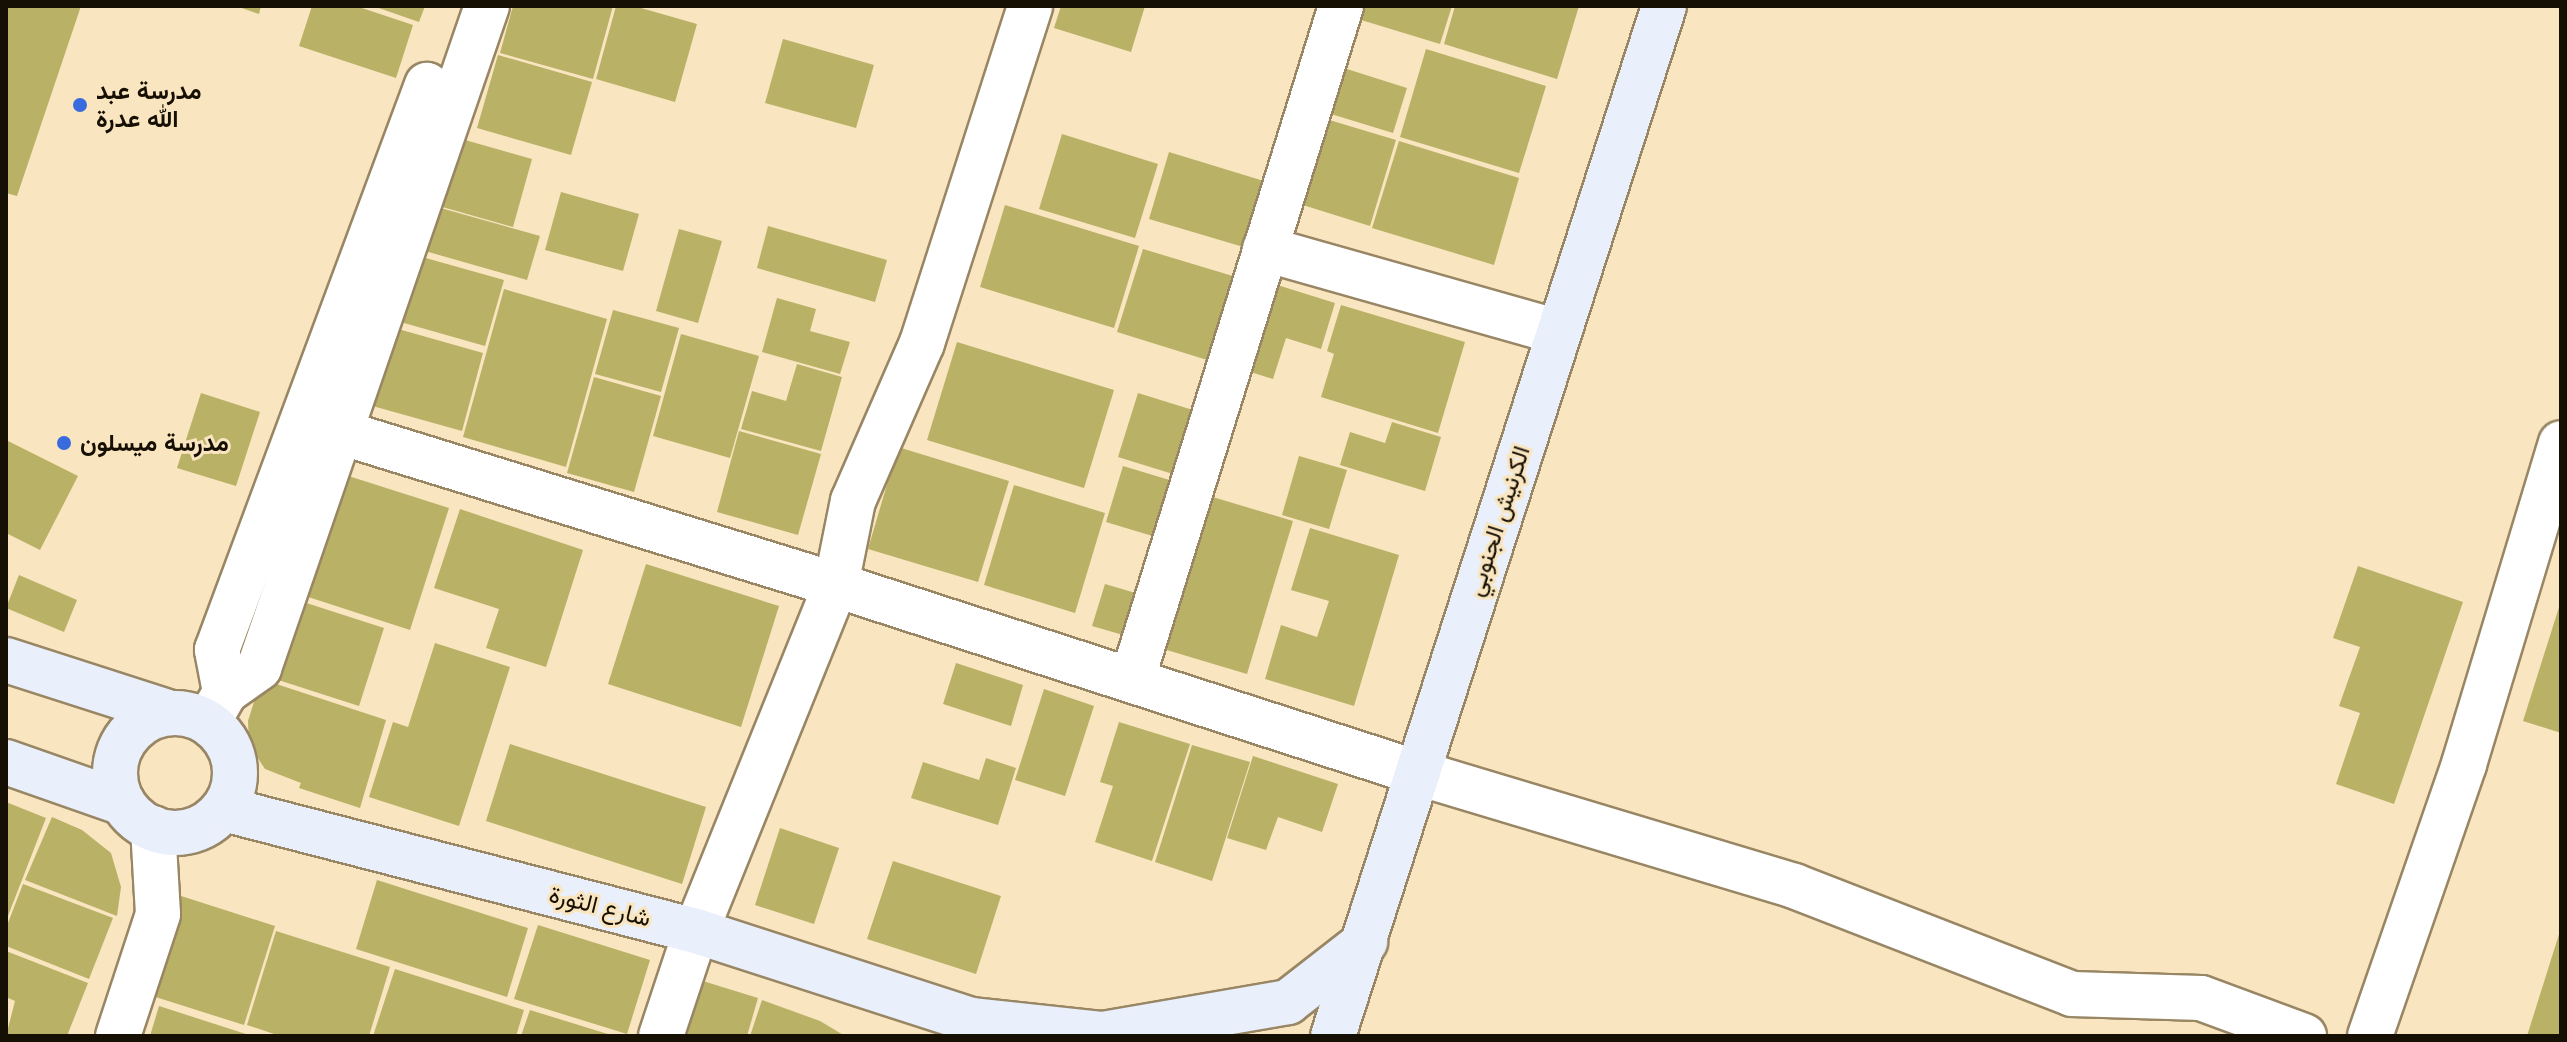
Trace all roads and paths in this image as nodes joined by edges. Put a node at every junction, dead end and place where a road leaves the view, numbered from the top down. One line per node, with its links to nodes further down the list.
1 (455, 6): 13 (street)
2 (487, 6): 8 (street)
3 (1030, 6): 10 (street)
4 (1341, 6): 6 (street)
5 (1664, 6): 7 (main road, الكرنيش الجنوبي)
6 (1265, 249): 7 (street); 12 (street)
7 (1559, 332): 15 (main road, الكرنيش الجنوبي)
8 (340, 432): 10 (street); 13 (street)
9 (2561, 443): 25 (street)
10 (836, 585): 12 (street); 18 (street)
11 (6, 660): 13 (main road)
12 (1132, 680): 15 (street)
13 (201, 709): 16 (main road); 17 (main road)
14 (6, 762): 17 (main road)
15 (1418, 773): 19 (main road, الكرنيش الجنوبي); 24 (street)
16 (224, 809): 17 (main road); 18 (main road, شارع الثورة)
17 (138, 816): 21 (street)
18 (696, 931): 20 (main road, شارع الثورة); 22 (street)
19 (1365, 942): 20 (main road, شارع الثورة); 23 (main road, الكرنيش الجنوبي)
20 (982, 1028)
21 (118, 1036)
22 (661, 1036)
23 (1333, 1036)
24 (2304, 1036)
25 (2370, 1036)

